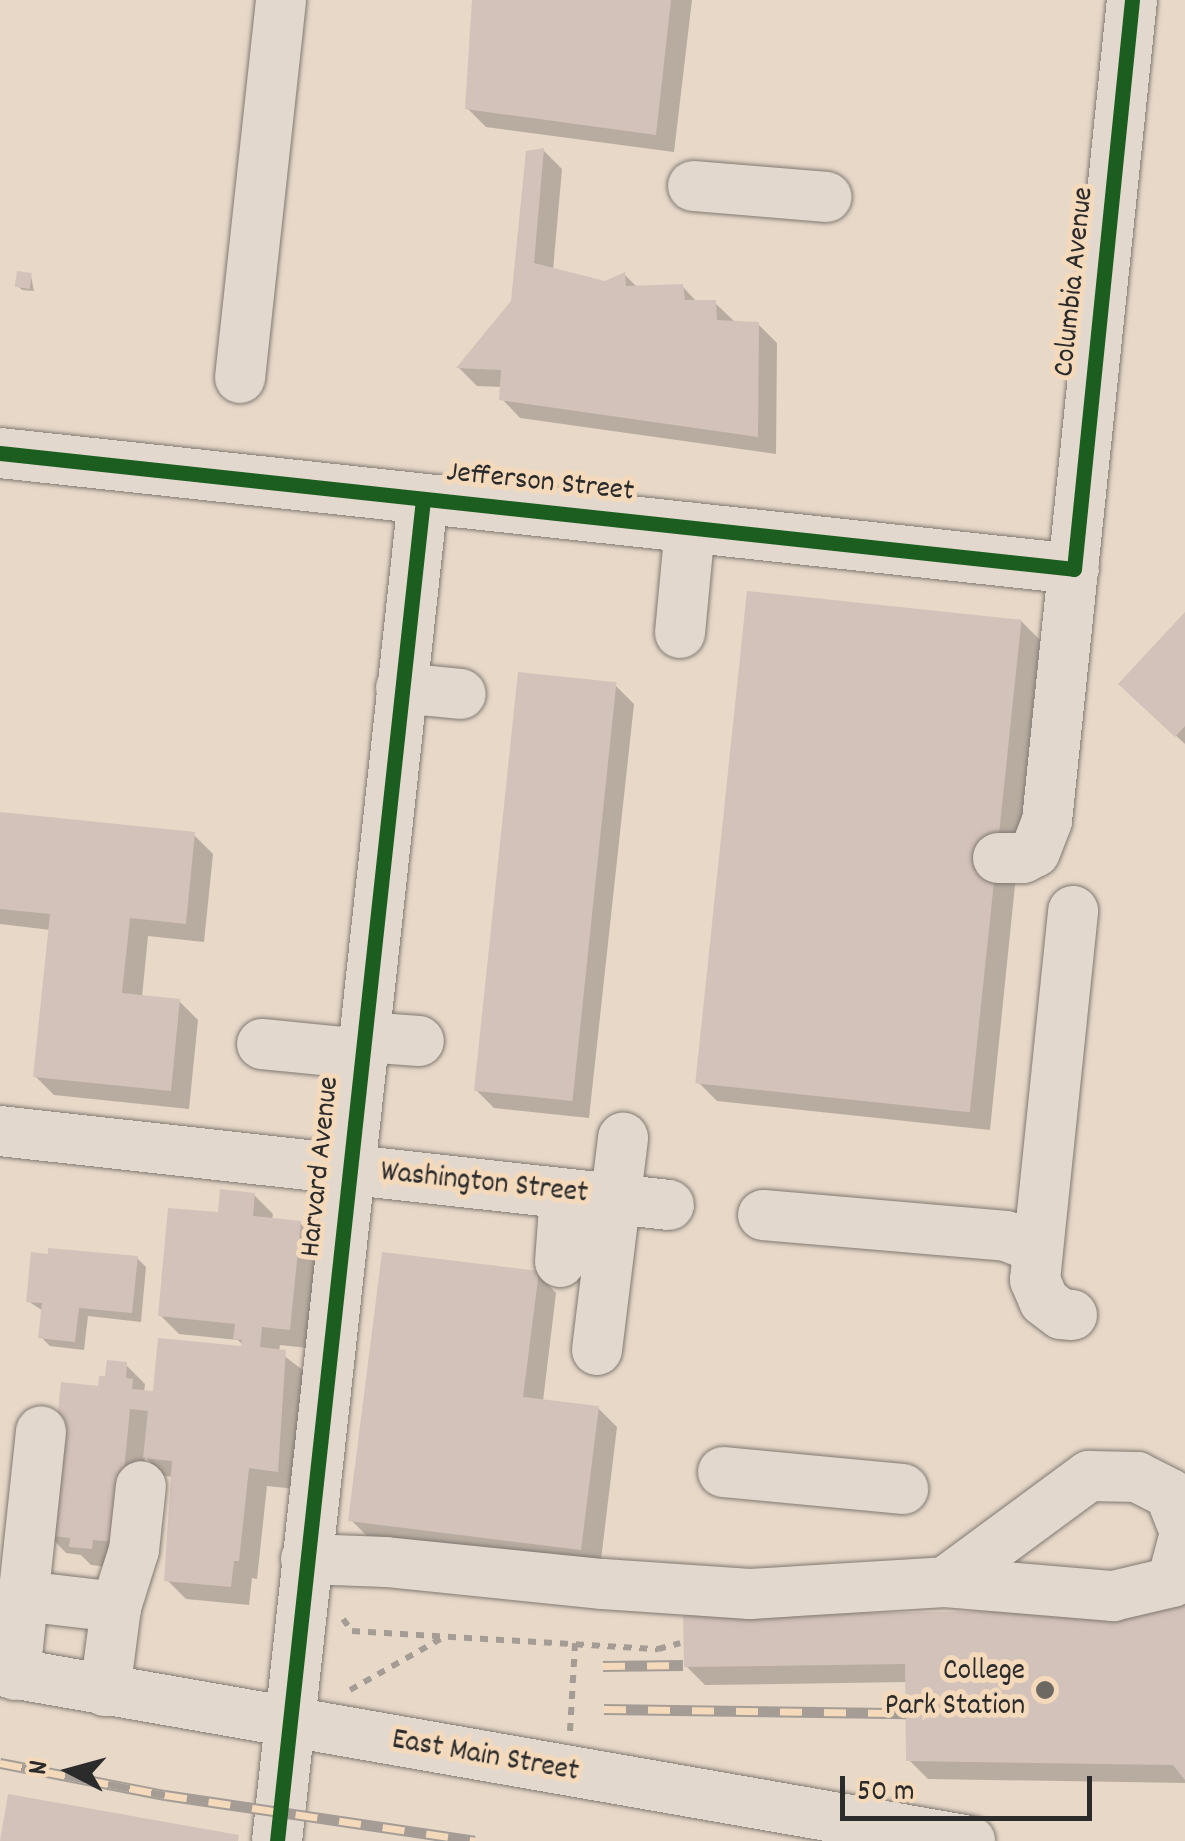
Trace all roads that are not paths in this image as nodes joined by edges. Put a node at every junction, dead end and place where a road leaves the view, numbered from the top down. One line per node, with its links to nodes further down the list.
1 (281, 0): 5 (street)
2 (1132, 0): 9 (street, Columbia Avenue)
3 (693, 186): 4 (street)
4 (827, 197)
5 (240, 378)
6 (0, 453): 7 (street, Jefferson Street)
7 (423, 499): 8 (street, Jefferson Street); 11 (street, Harvard Avenue)
8 (690, 527): 9 (street, Jefferson Street); 10 (street)
9 (1074, 569): 13 (street, Columbia Avenue)
10 (680, 633)
11 (401, 688): 12 (street); 17 (street, Harvard Avenue)
12 (461, 694)
13 (998, 858)
14 (1073, 912): 25 (street)
15 (419, 1040): 17 (street)
16 (262, 1044): 17 (street)
17 (363, 1045): 20 (street, Harvard Avenue)
18 (0, 1131): 20 (street, Washington Street)
19 (623, 1138): 22 (street)
20 (349, 1170): 21 (street, Washington Street); 34 (street, Harvard Avenue)
21 (565, 1194): 22 (street, Washington Street); 26 (street)
22 (616, 1199): 23 (street, Washington Street); 28 (street)
23 (669, 1206)
24 (763, 1215): 25 (street)
25 (1038, 1248): 27 (street)
26 (560, 1262)
27 (1072, 1315)
28 (597, 1350)
29 (41, 1431): 36 (street)
30 (723, 1472): 32 (street)
31 (141, 1486): 37 (street)
32 (904, 1489)
33 (1185, 1532): 35 (street); 35 (street)
34 (306, 1559): 35 (street); 40 (street, Harvard Avenue)
35 (945, 1582)
36 (24, 1596): 37 (street); 38 (street)
37 (116, 1607): 39 (street)
38 (7, 1673): 39 (street, East Main Street)
39 (105, 1691): 40 (street, East Main Street)
40 (288, 1724): 41 (street, Harvard Avenue); 42 (street, East Main Street)
41 (277, 1841)
42 (970, 1841)

